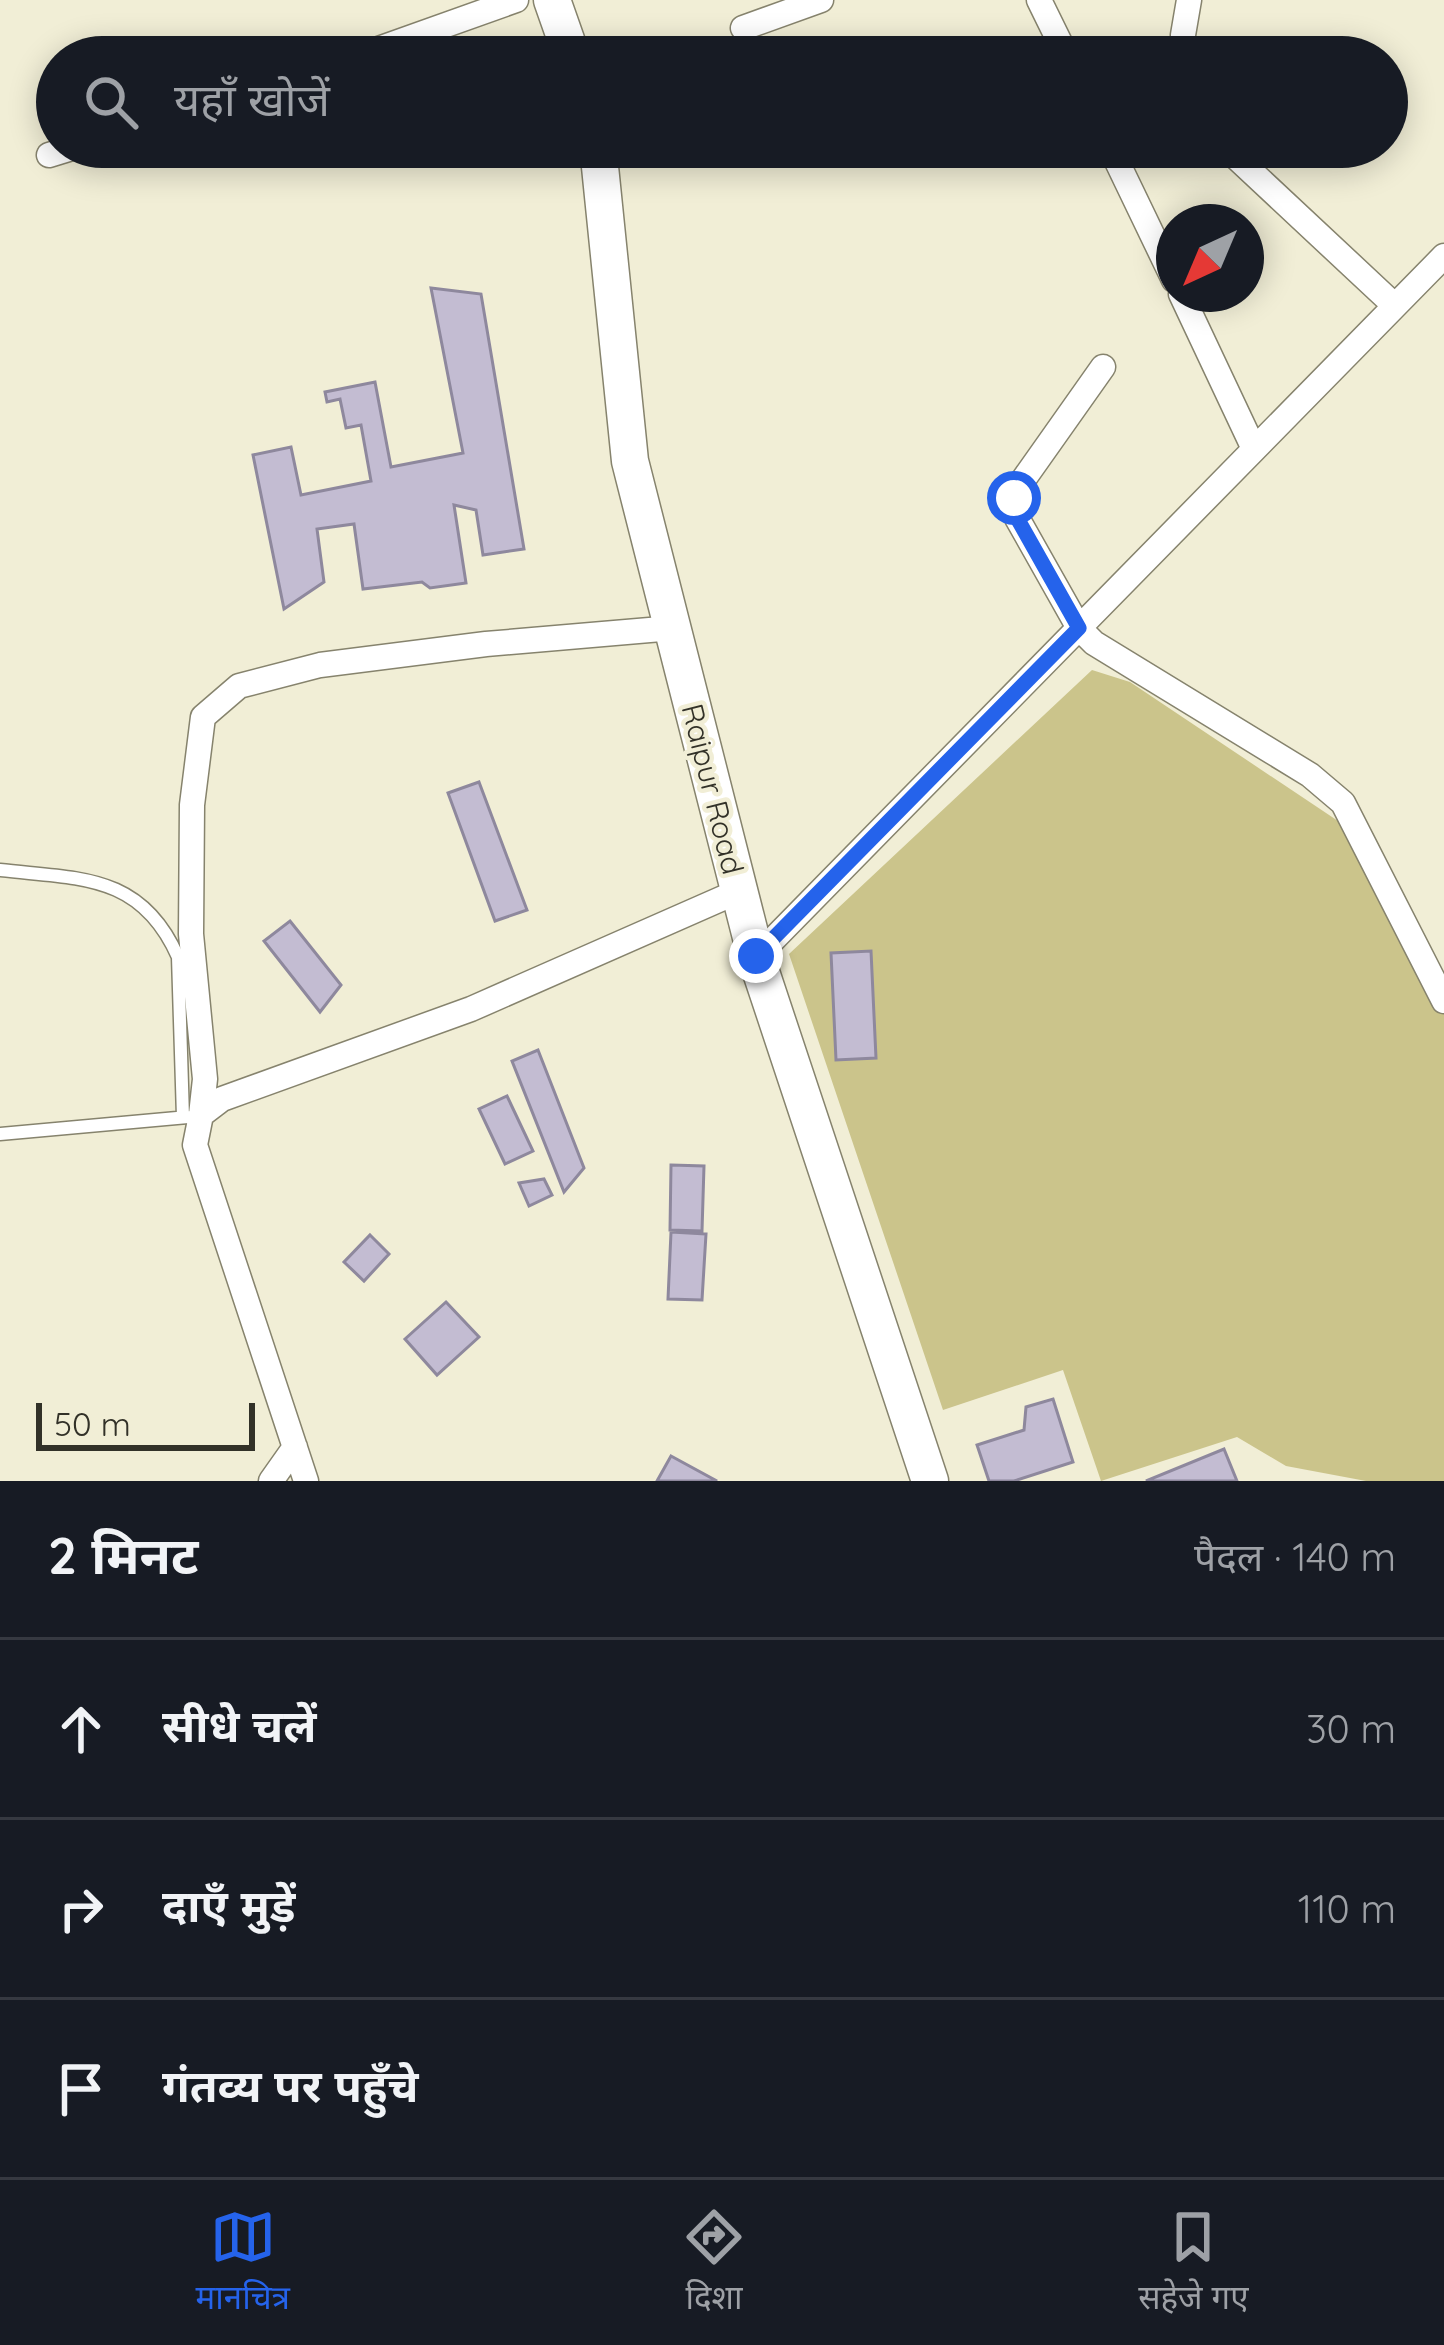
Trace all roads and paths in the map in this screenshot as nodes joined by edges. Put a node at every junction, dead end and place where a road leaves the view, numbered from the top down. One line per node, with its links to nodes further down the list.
1 (516, 0): 7 (street)
2 (552, 0): 8 (main road)
3 (821, 0): 6 (street)
4 (1039, 0): 9 (street)
5 (1189, 0): 10 (street)
6 (743, 28)
7 (415, 36)
8 (565, 36)
9 (1057, 36)
10 (1183, 36)
11 (600, 168): 20 (main road, Raipur Road)
12 (1120, 168): 14 (street)
13 (1243, 168): 16 (street)
14 (1156, 243)
15 (1444, 256): 16 (street)
16 (1394, 305): 19 (street)
17 (1189, 312): 19 (street)
18 (1103, 367): 21 (street)
19 (1254, 449): 21 (street)
20 (673, 628): 23 (main road, Raipur Road); 26 (street)
21 (1079, 628): 24 (street); 25 (street)
22 (0, 871): 26 (lane)
23 (739, 891): 24 (main road, Raipur Road); 26 (street)
24 (756, 956): 31 (main road, Raipur Road)
25 (1444, 1001)
26 (192, 1116): 27 (lane); 28 (street)
27 (0, 1135)
28 (295, 1448): 29 (street); 30 (street)
29 (272, 1481)
30 (306, 1481)
31 (930, 1481)

